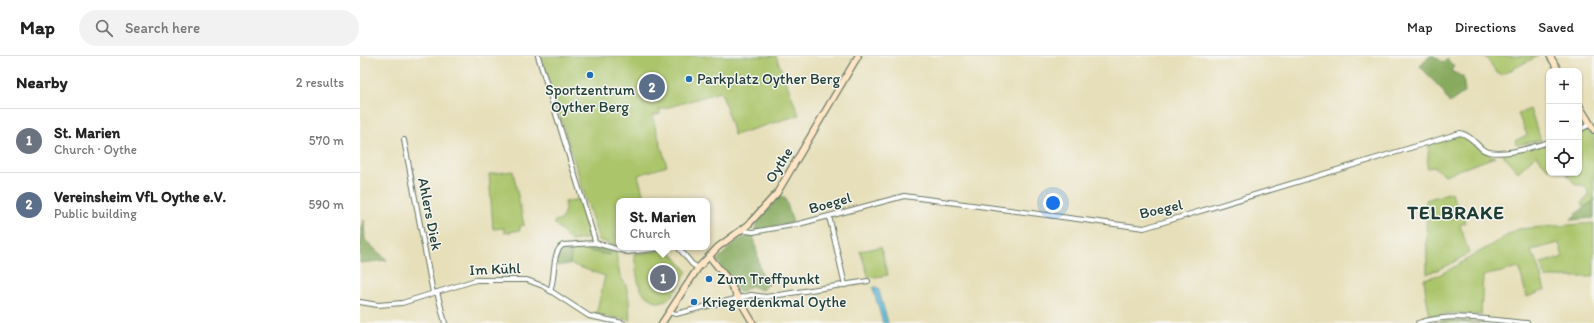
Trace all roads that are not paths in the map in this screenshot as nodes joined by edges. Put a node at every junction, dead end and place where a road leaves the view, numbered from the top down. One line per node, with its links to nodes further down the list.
1 (538, 56): 12 (street)
2 (858, 56): 11 (main road, Oythe)
3 (1550, 56): 4 (main road)
4 (1557, 68)
5 (1582, 109): 6 (main road)
6 (1592, 127): 7 (street)
7 (1582, 129)
8 (404, 140): 22 (street, Ahlers Diek)
9 (1546, 143): 10 (street, Boegel)
10 (828, 216): 11 (street, Boegel); 20 (street)
11 (743, 228): 17 (main road, Oythe)
12 (595, 243): 13 (street); 21 (street)
13 (616, 249)
14 (621, 250): 15 (street)
15 (645, 250)
16 (680, 250): 18 (street)
17 (709, 256): 18 (main road, Oythe); 23 (main road)
18 (698, 268): 25 (main road, Oythe)
19 (868, 281): 20 (street)
20 (845, 285): 23 (street)
21 (550, 291): 22 (street, Im Kühl); 27 (street, Im Kühl)
22 (435, 292): 24 (street, Im Kühl); 26 (street, Ahlers Diek)
23 (740, 298): 25 (street); 29 (main road)
24 (360, 302)
25 (669, 312): 28 (main road, Oythe)
26 (445, 323)
27 (624, 323)
28 (662, 323)
29 (753, 323)
30 (1418, 323): 31 (street)
31 (1527, 323)

